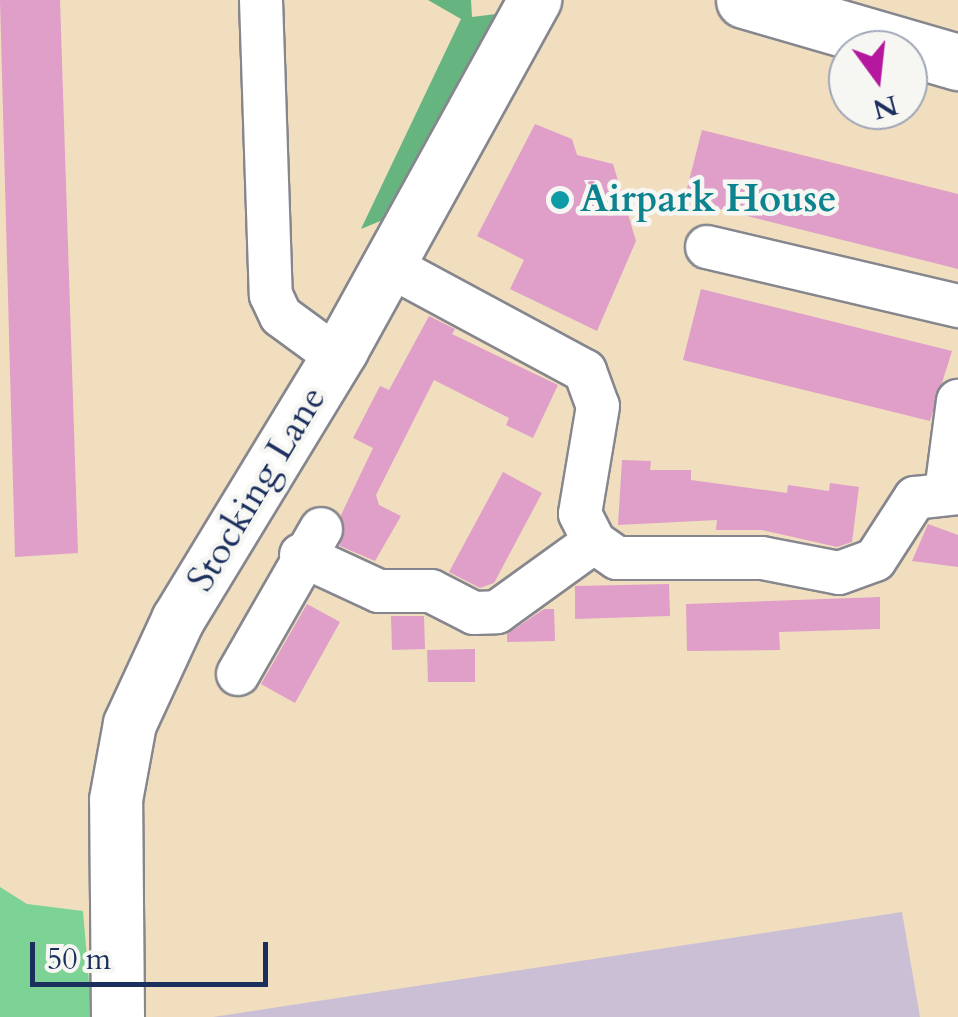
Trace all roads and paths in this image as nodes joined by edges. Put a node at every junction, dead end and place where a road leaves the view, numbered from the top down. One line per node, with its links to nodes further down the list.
1 (261, 0): 8 (street)
2 (744, 0): 4 (highway)
3 (529, 11): 6 (main road, Stocking Lane)
4 (958, 62)
5 (707, 247): 7 (street)
6 (388, 266): 8 (main road, Stocking Lane); 11 (street)
7 (958, 306)
8 (337, 357): 13 (main road, Stocking Lane)
9 (958, 402): 10 (street)
10 (952, 492): 11 (street)
11 (594, 542): 12 (street)
12 (238, 674)
13 (118, 1017)

